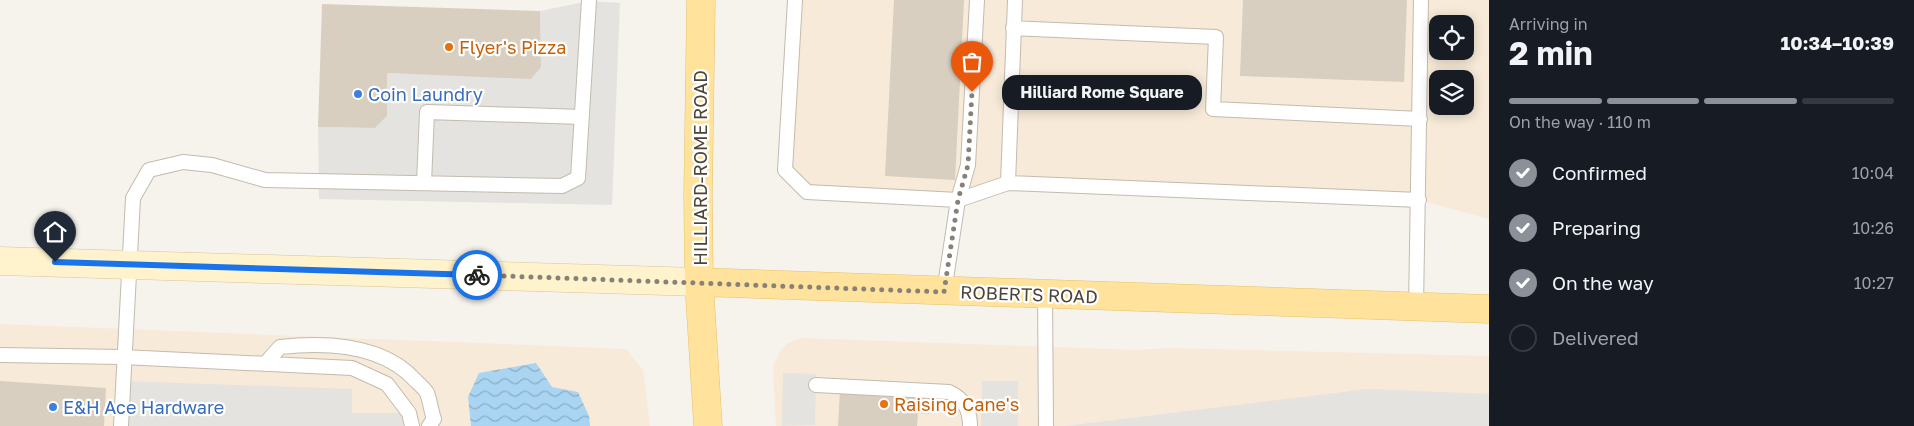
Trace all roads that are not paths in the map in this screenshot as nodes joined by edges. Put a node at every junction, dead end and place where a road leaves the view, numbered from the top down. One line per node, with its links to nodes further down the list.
1 (589, 0): 8 (lane)
2 (701, 0): 16 (main road, HILLIARD-ROME ROAD)
3 (795, 0): 12 (lane)
4 (977, 0): 12 (lane)
5 (1015, 0): 7 (lane)
6 (1421, 0): 9 (lane)
7 (1014, 28): 9 (lane); 11 (lane)
8 (582, 117): 10 (lane); 10 (lane)
9 (1420, 118): 13 (lane)
10 (424, 183): 15 (lane)
11 (1008, 183): 12 (lane); 13 (lane)
12 (958, 200): 17 (lane)
13 (1419, 200): 19 (lane)
14 (0, 261): 15 (main road, ROBERTS ROAD)
15 (129, 265): 16 (main road, ROBERTS ROAD); 22 (lane)
16 (699, 282): 17 (main road, ROBERTS ROAD); 28 (main road, HILLIARD-ROME ROAD)
17 (944, 292): 18 (main road, ROBERTS ROAD)
18 (1046, 294): 19 (main road, ROBERTS ROAD); 30 (lane)
19 (1416, 308): 20 (main road, ROBERTS ROAD)
20 (1489, 309)
21 (0, 355): 22 (lane)
22 (123, 357): 23 (lane); 25 (lane)
23 (265, 364): 26 (lane); 27 (lane)
24 (816, 385): 29 (lane)
25 (121, 426)
26 (412, 426)
27 (429, 426)
28 (708, 426)
29 (970, 426)
30 (1046, 426)

